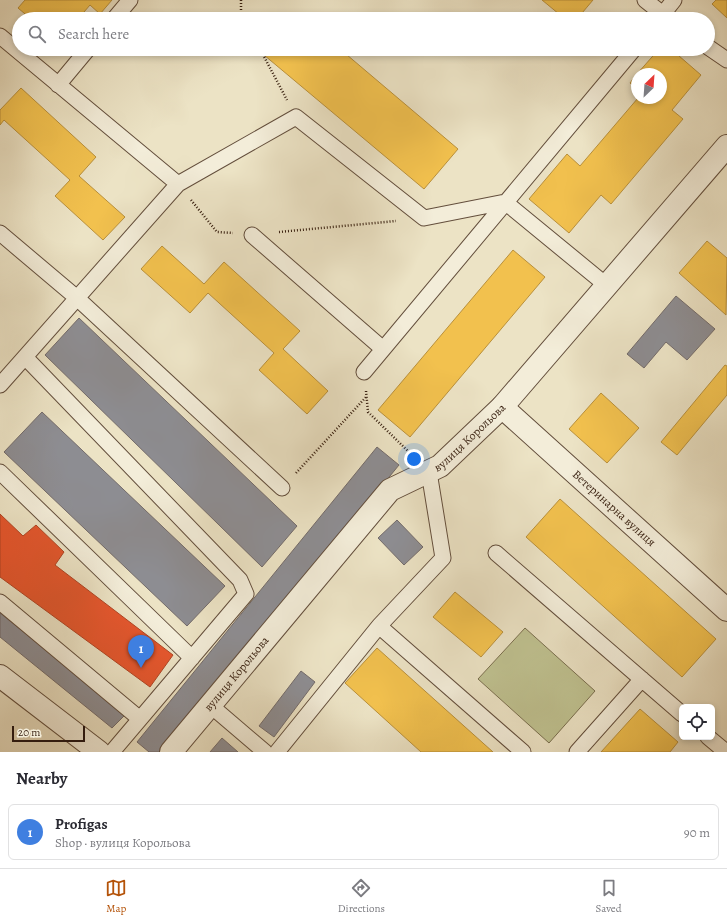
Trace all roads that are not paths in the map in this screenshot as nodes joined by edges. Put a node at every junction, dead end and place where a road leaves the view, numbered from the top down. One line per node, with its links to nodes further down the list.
1 (130, 0): 4 (lane)
2 (645, 0): 5 (lane)
3 (674, 0): 6 (lane)
4 (120, 12)
5 (661, 12)
6 (663, 12)
7 (0, 36): 8 (lane)
8 (12, 46)
9 (715, 52): 13 (lane)
10 (24, 56): 14 (lane)
11 (82, 56): 14 (lane)
12 (628, 56): 17 (lane)
13 (727, 60)
14 (58, 85): 16 (lane)
15 (727, 146): 20 (street, вулиця Корольова)
16 (178, 184): 17 (lane); 21 (lane)
17 (505, 202): 20 (lane); 22 (lane)
18 (0, 233): 21 (lane)
19 (252, 235): 22 (lane)
20 (606, 285): 26 (street, вулиця Корольова)
21 (77, 298): 23 (lane); 29 (lane)
22 (383, 349): 24 (lane)
23 (25, 357): 25 (lane); 34 (lane)
24 (364, 372)
25 (0, 385)
26 (502, 406): 28 (street, вулиця Корольова); 32 (street, Ветеринарна вулиця)
27 (0, 472): 34 (lane)
28 (429, 472): 33 (lane); 37 (street, вулиця Корольова)
29 (282, 488)
30 (496, 553): 35 (lane)
31 (0, 602): 39 (lane)
32 (727, 610)
33 (379, 626): 45 (lane); 46 (lane)
34 (192, 658): 39 (lane)
35 (642, 679): 38 (lane); 47 (lane)
36 (2, 681): 41 (street)
37 (210, 705): 43 (street, вулиця Корольова); 44 (lane)
38 (679, 711)
39 (140, 719): 42 (lane)
40 (712, 740): 48 (lane)
41 (99, 752)
42 (112, 752)
43 (171, 752)
44 (265, 752)
45 (276, 752)
46 (524, 752)
47 (576, 752)
48 (726, 752)

